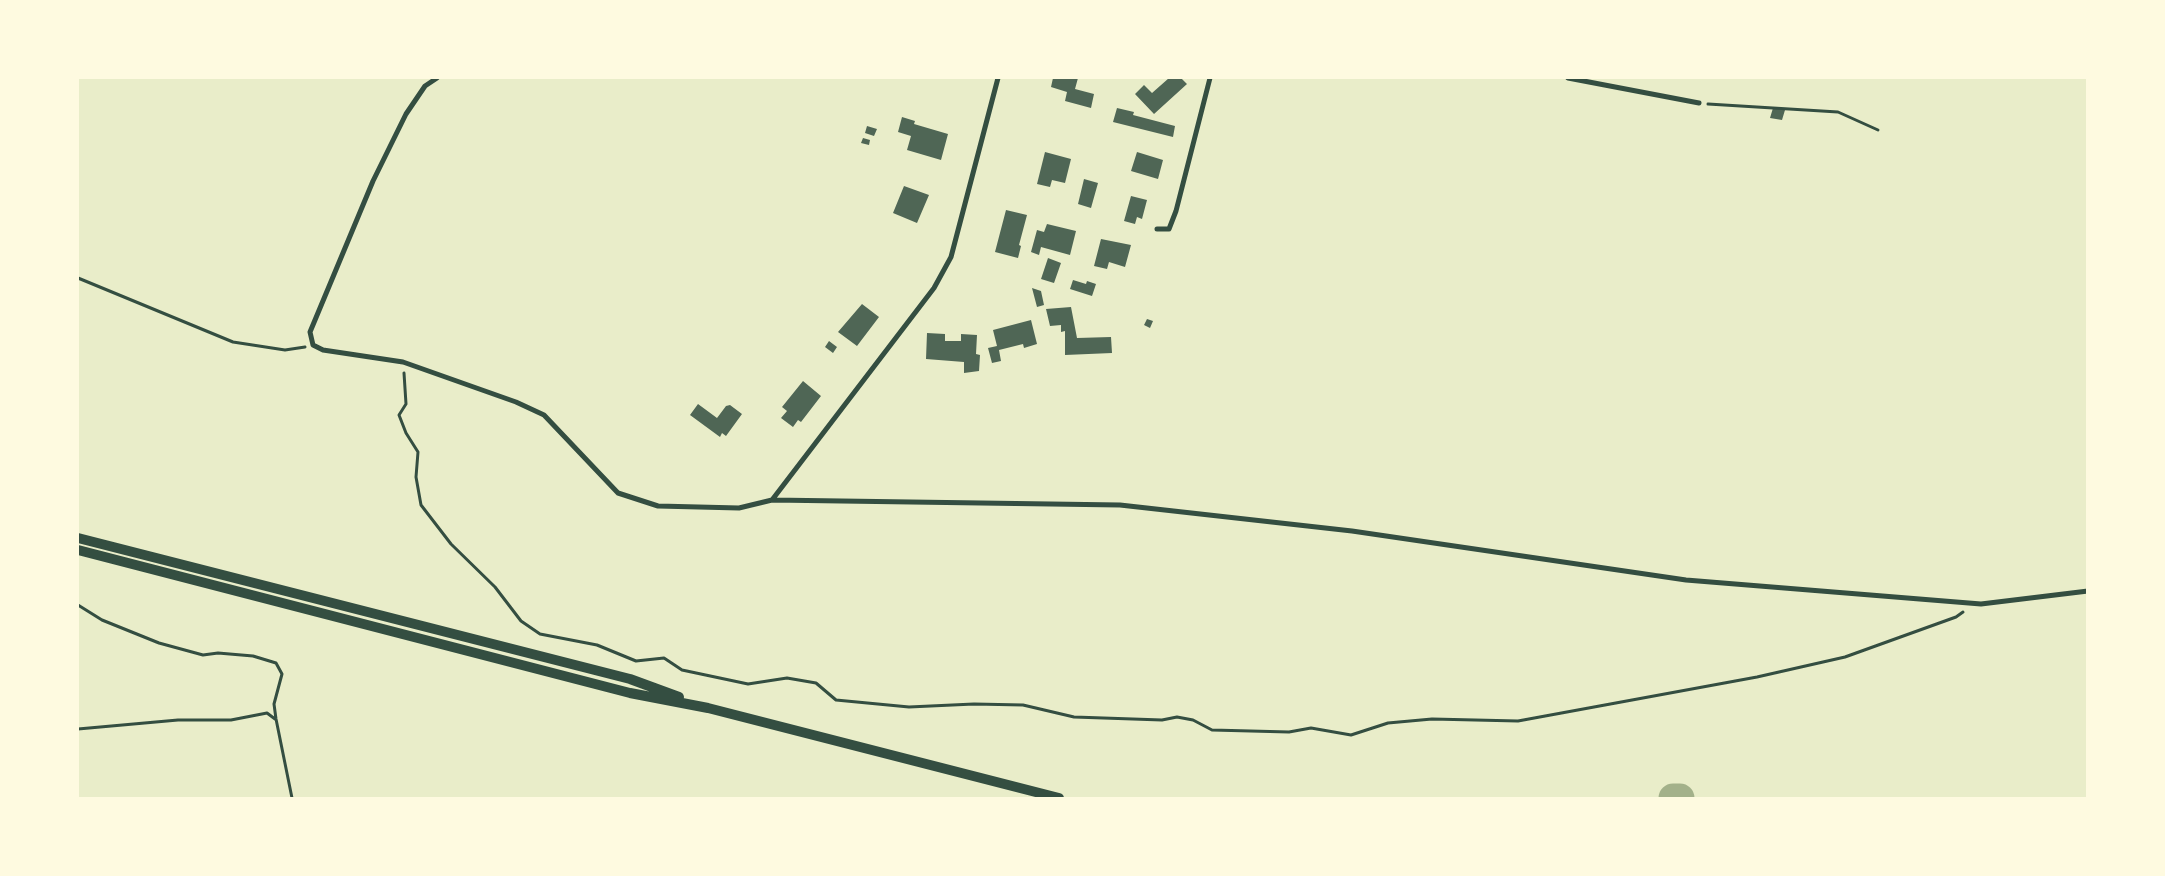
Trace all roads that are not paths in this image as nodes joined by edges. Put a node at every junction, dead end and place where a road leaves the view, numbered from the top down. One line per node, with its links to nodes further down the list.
1 (436, 78): 7 (street)
2 (998, 78): 7 (street)
3 (1210, 78): 6 (street)
4 (1568, 78): 5 (street)
5 (1699, 103)
6 (1157, 228)
7 (772, 500): 10 (street)
8 (78, 538): 11 (main road)
9 (78, 550): 11 (main road)
10 (2088, 591)
11 (708, 708): 12 (main road)
12 (1059, 798)

